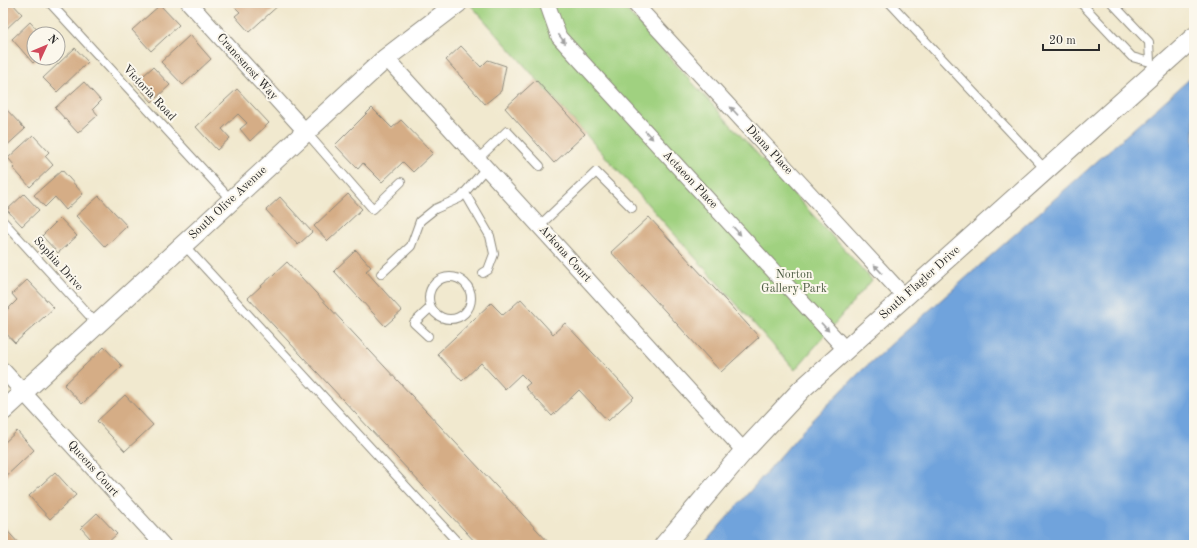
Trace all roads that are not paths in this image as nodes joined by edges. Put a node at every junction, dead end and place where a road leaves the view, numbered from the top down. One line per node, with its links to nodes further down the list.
1 (50, 3): 18 (lane, Victoria Road)
2 (189, 3): 12 (street, Cranesnest Way)
3 (458, 3): 10 (street, South Olive Avenue)
4 (547, 3): 29 (street, Actaeon Place, one-way to 29)
5 (634, 3): 25 (street, Diana Place, one-way to 5)
6 (890, 3): 15 (lane)
7 (1081, 3): 11 (lane)
8 (1112, 3): 11 (lane)
9 (1194, 37): 11 (street, South Flagler Drive)
10 (386, 58): 12 (street, South Olive Avenue); 13 (street, Arkona Court)
11 (1154, 66): 15 (street, South Flagler Drive)
12 (306, 132): 16 (lane); 18 (street, South Olive Avenue)
13 (482, 163): 14 (lane); 17 (lane); 21 (street, Arkona Court)
14 (540, 166)
15 (1045, 170): 25 (street, South Flagler Drive)
16 (401, 182)
17 (465, 193): 23 (lane); 24 (lane)
18 (231, 200): 22 (street, South Olive Avenue)
19 (632, 208): 21 (lane)
20 (3, 221): 27 (lane, Sophia Drive)
21 (539, 226): 33 (street, Arkona Court)
22 (183, 244): 27 (street, South Olive Avenue); 35 (lane)
23 (483, 273)
24 (381, 274)
25 (905, 297): 29 (street, South Flagler Drive)
26 (430, 307): 26 (lane); 28 (lane)
27 (96, 324): 31 (street, South Olive Avenue)
28 (428, 336)
29 (845, 349): 33 (street, South Flagler Drive)
30 (3, 370): 31 (street, Queens Court)
31 (23, 393): 32 (street, South Olive Avenue); 34 (street, Queens Court)
32 (3, 411)
33 (744, 451): 36 (street, South Flagler Drive)
34 (163, 545)
35 (460, 545)
36 (664, 545)

